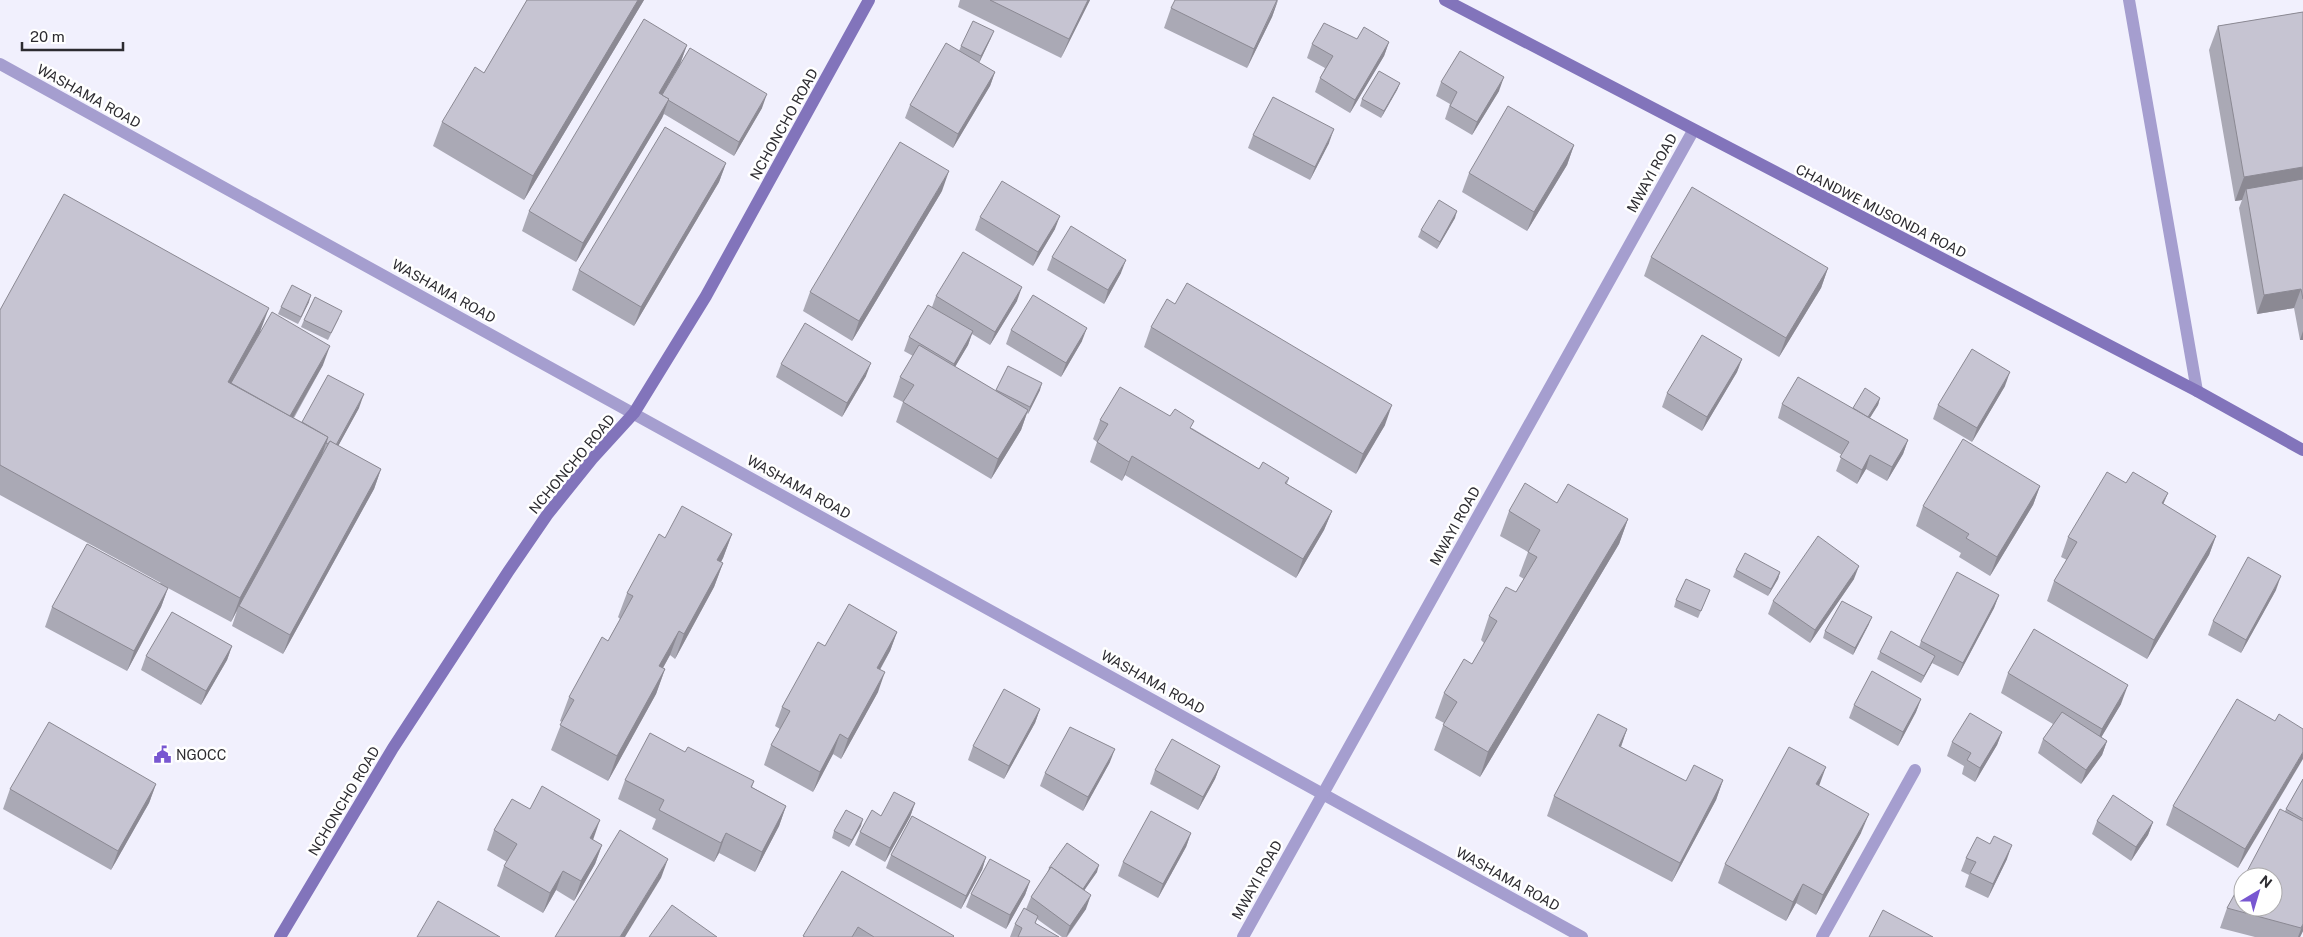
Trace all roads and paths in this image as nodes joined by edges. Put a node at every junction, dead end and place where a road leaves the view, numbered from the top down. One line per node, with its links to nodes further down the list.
1 (869, 0): 7 (street, NCHONCHO ROAD)
2 (1445, 0): 5 (street, CHANDWE MUSONDA ROAD)
3 (2129, 0): 6 (street)
4 (0, 64): 7 (street, WASHAMA ROAD)
5 (1693, 131): 6 (street, CHANDWE MUSONDA ROAD); 10 (street, MWAYI ROAD)
6 (2197, 391): 8 (street, CHANDWE MUSONDA ROAD)
7 (634, 413): 10 (street, WASHAMA ROAD); 11 (street, NCHONCHO ROAD)
8 (2303, 450)
9 (1915, 770): 14 (street)
10 (1322, 793): 12 (street, MWAYI ROAD); 13 (street, WASHAMA ROAD)
11 (280, 937)
12 (1243, 937)
13 (1582, 937)
14 (1822, 937)

